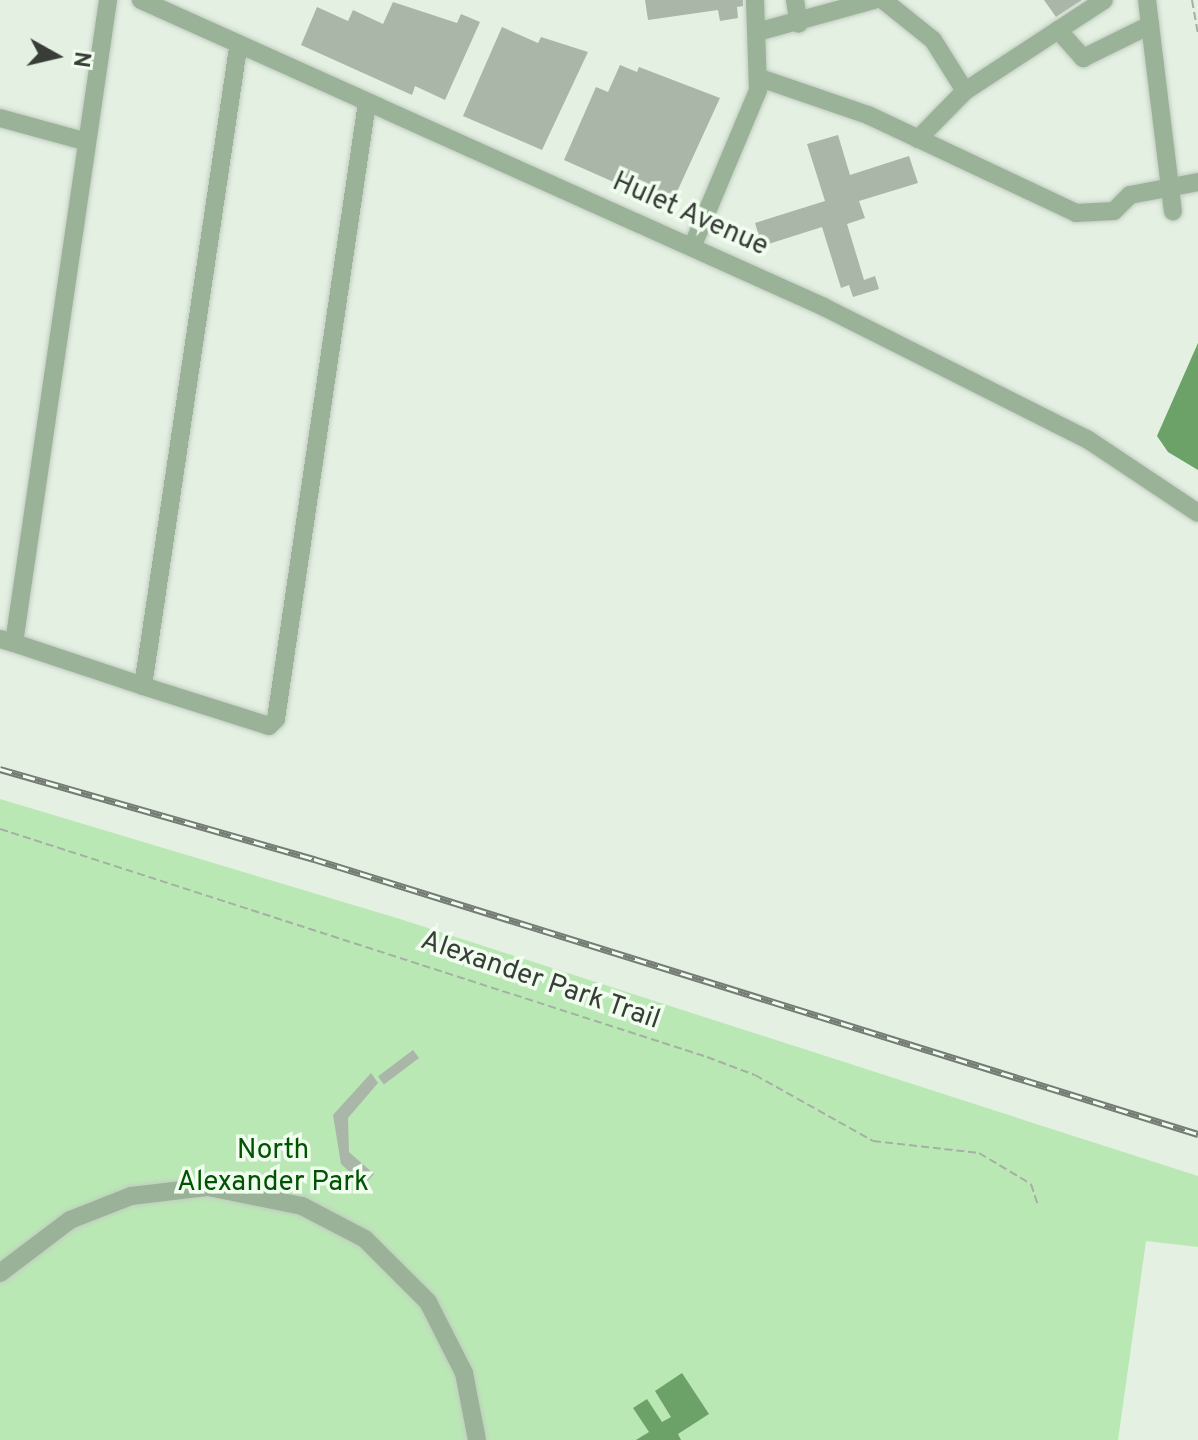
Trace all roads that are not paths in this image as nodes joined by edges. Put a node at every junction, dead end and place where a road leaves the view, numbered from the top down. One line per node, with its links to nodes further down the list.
1 (108, 0): 19 (street)
2 (141, 0): 13 (street, Hulet Avenue)
3 (755, 0): 12 (street)
4 (795, 0): 9 (street)
5 (874, 0): 9 (street)
6 (883, 0): 15 (street)
7 (1104, 0): 11 (street)
8 (1147, 0): 10 (street)
9 (799, 24): 12 (street)
10 (1150, 25): 11 (street); 21 (street)
11 (1058, 30): 15 (street)
12 (757, 32): 14 (street)
13 (238, 48): 16 (street, Hulet Avenue); 26 (street)
14 (760, 78): 18 (street); 23 (street)
15 (965, 91): 18 (street)
16 (367, 103): 23 (street, Hulet Avenue); 26 (street)
17 (0, 118): 19 (street)
18 (918, 139): 21 (street)
19 (84, 141): 25 (street)
20 (1198, 182): 21 (street)
21 (1169, 186): 22 (street)
22 (1173, 211)
23 (693, 245): 24 (street, Hulet Avenue)
24 (1198, 513)
25 (7, 641): 26 (street)
26 (143, 686)
27 (0, 1273): 28 (street)
28 (477, 1440)

